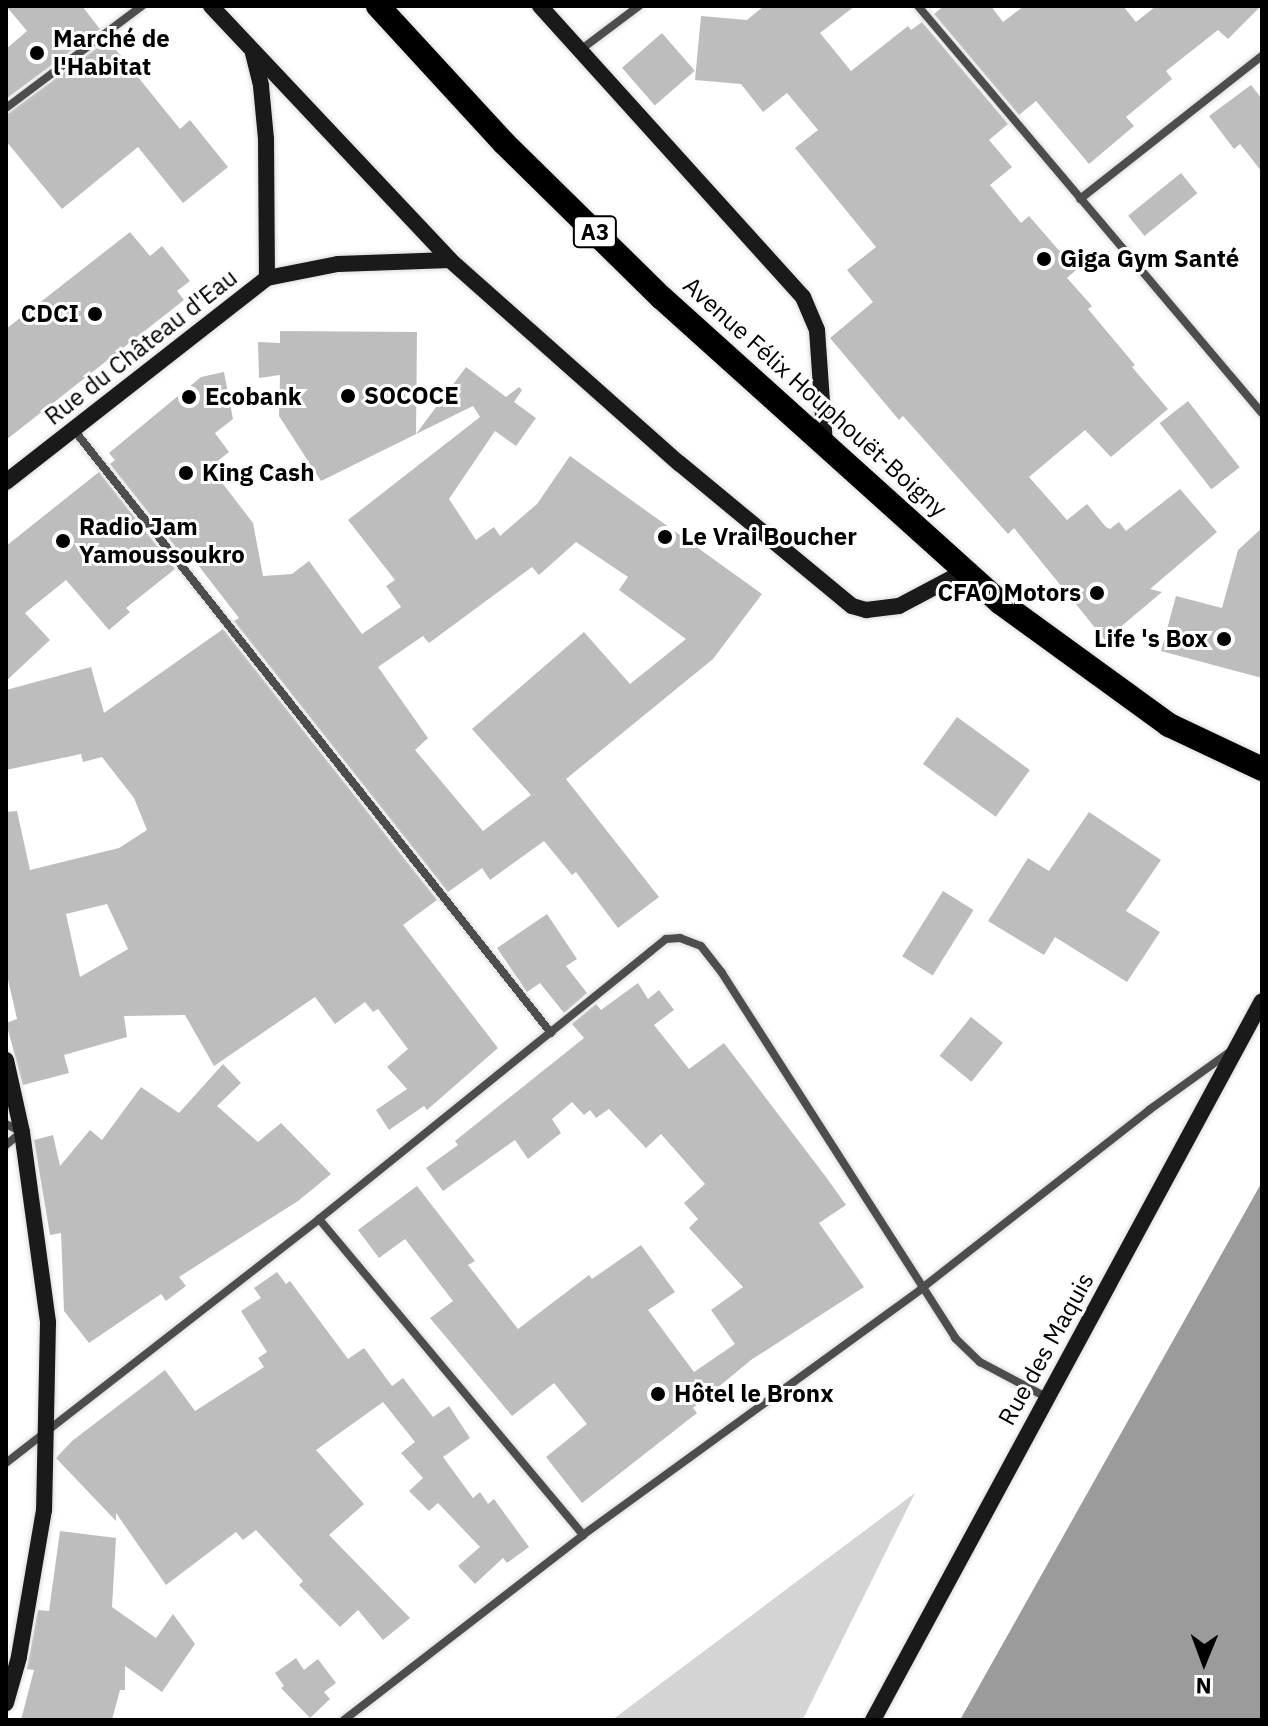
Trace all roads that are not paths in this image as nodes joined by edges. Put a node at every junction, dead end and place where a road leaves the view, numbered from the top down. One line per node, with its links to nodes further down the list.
1 (142, 6): 10 (street)
2 (211, 6): 7 (street)
3 (378, 6): 16 (highway, Avenue Félix Houphouët-Boigny / A3)
4 (540, 6): 8 (street)
5 (639, 6): 8 (street)
6 (918, 6): 11 (street)
7 (252, 49): 12 (street); 13 (street, Rue du Château d'Eau)
8 (579, 52): 16 (street)
9 (1262, 56): 11 (street)
10 (6, 108)
11 (1080, 199): 14 (street)
12 (450, 260): 13 (street, Rue du Château d'Eau); 18 (street)
13 (267, 278): 15 (street, Rue du Château d'Eau)
14 (1262, 413)
15 (74, 430): 17 (street, Rue du Château d'Eau); 21 (street)
16 (825, 444): 18 (highway, Avenue Félix Houphouët-Boigny / A3)
17 (6, 482)
18 (967, 570): 19 (highway, Avenue Félix Houphouët-Boigny / A3)
19 (1262, 769)
20 (1262, 1001): 22 (street, Rue des Maquis)
21 (551, 1033): 27 (street); 28 (street)
22 (1239, 1045): 28 (street); 29 (street, Rue des Maquis)
23 (6, 1060): 25 (street)
24 (6, 1124): 25 (street)
25 (22, 1132): 26 (street); 30 (street)
26 (6, 1145)
27 (319, 1219): 30 (street); 32 (street)
28 (921, 1289): 29 (street); 32 (street)
29 (1046, 1397): 35 (street, Rue des Maquis)
30 (47, 1434): 31 (street); 33 (street)
31 (6, 1463)
32 (583, 1535): 34 (street)
33 (6, 1703)
34 (344, 1720)
35 (873, 1720)

